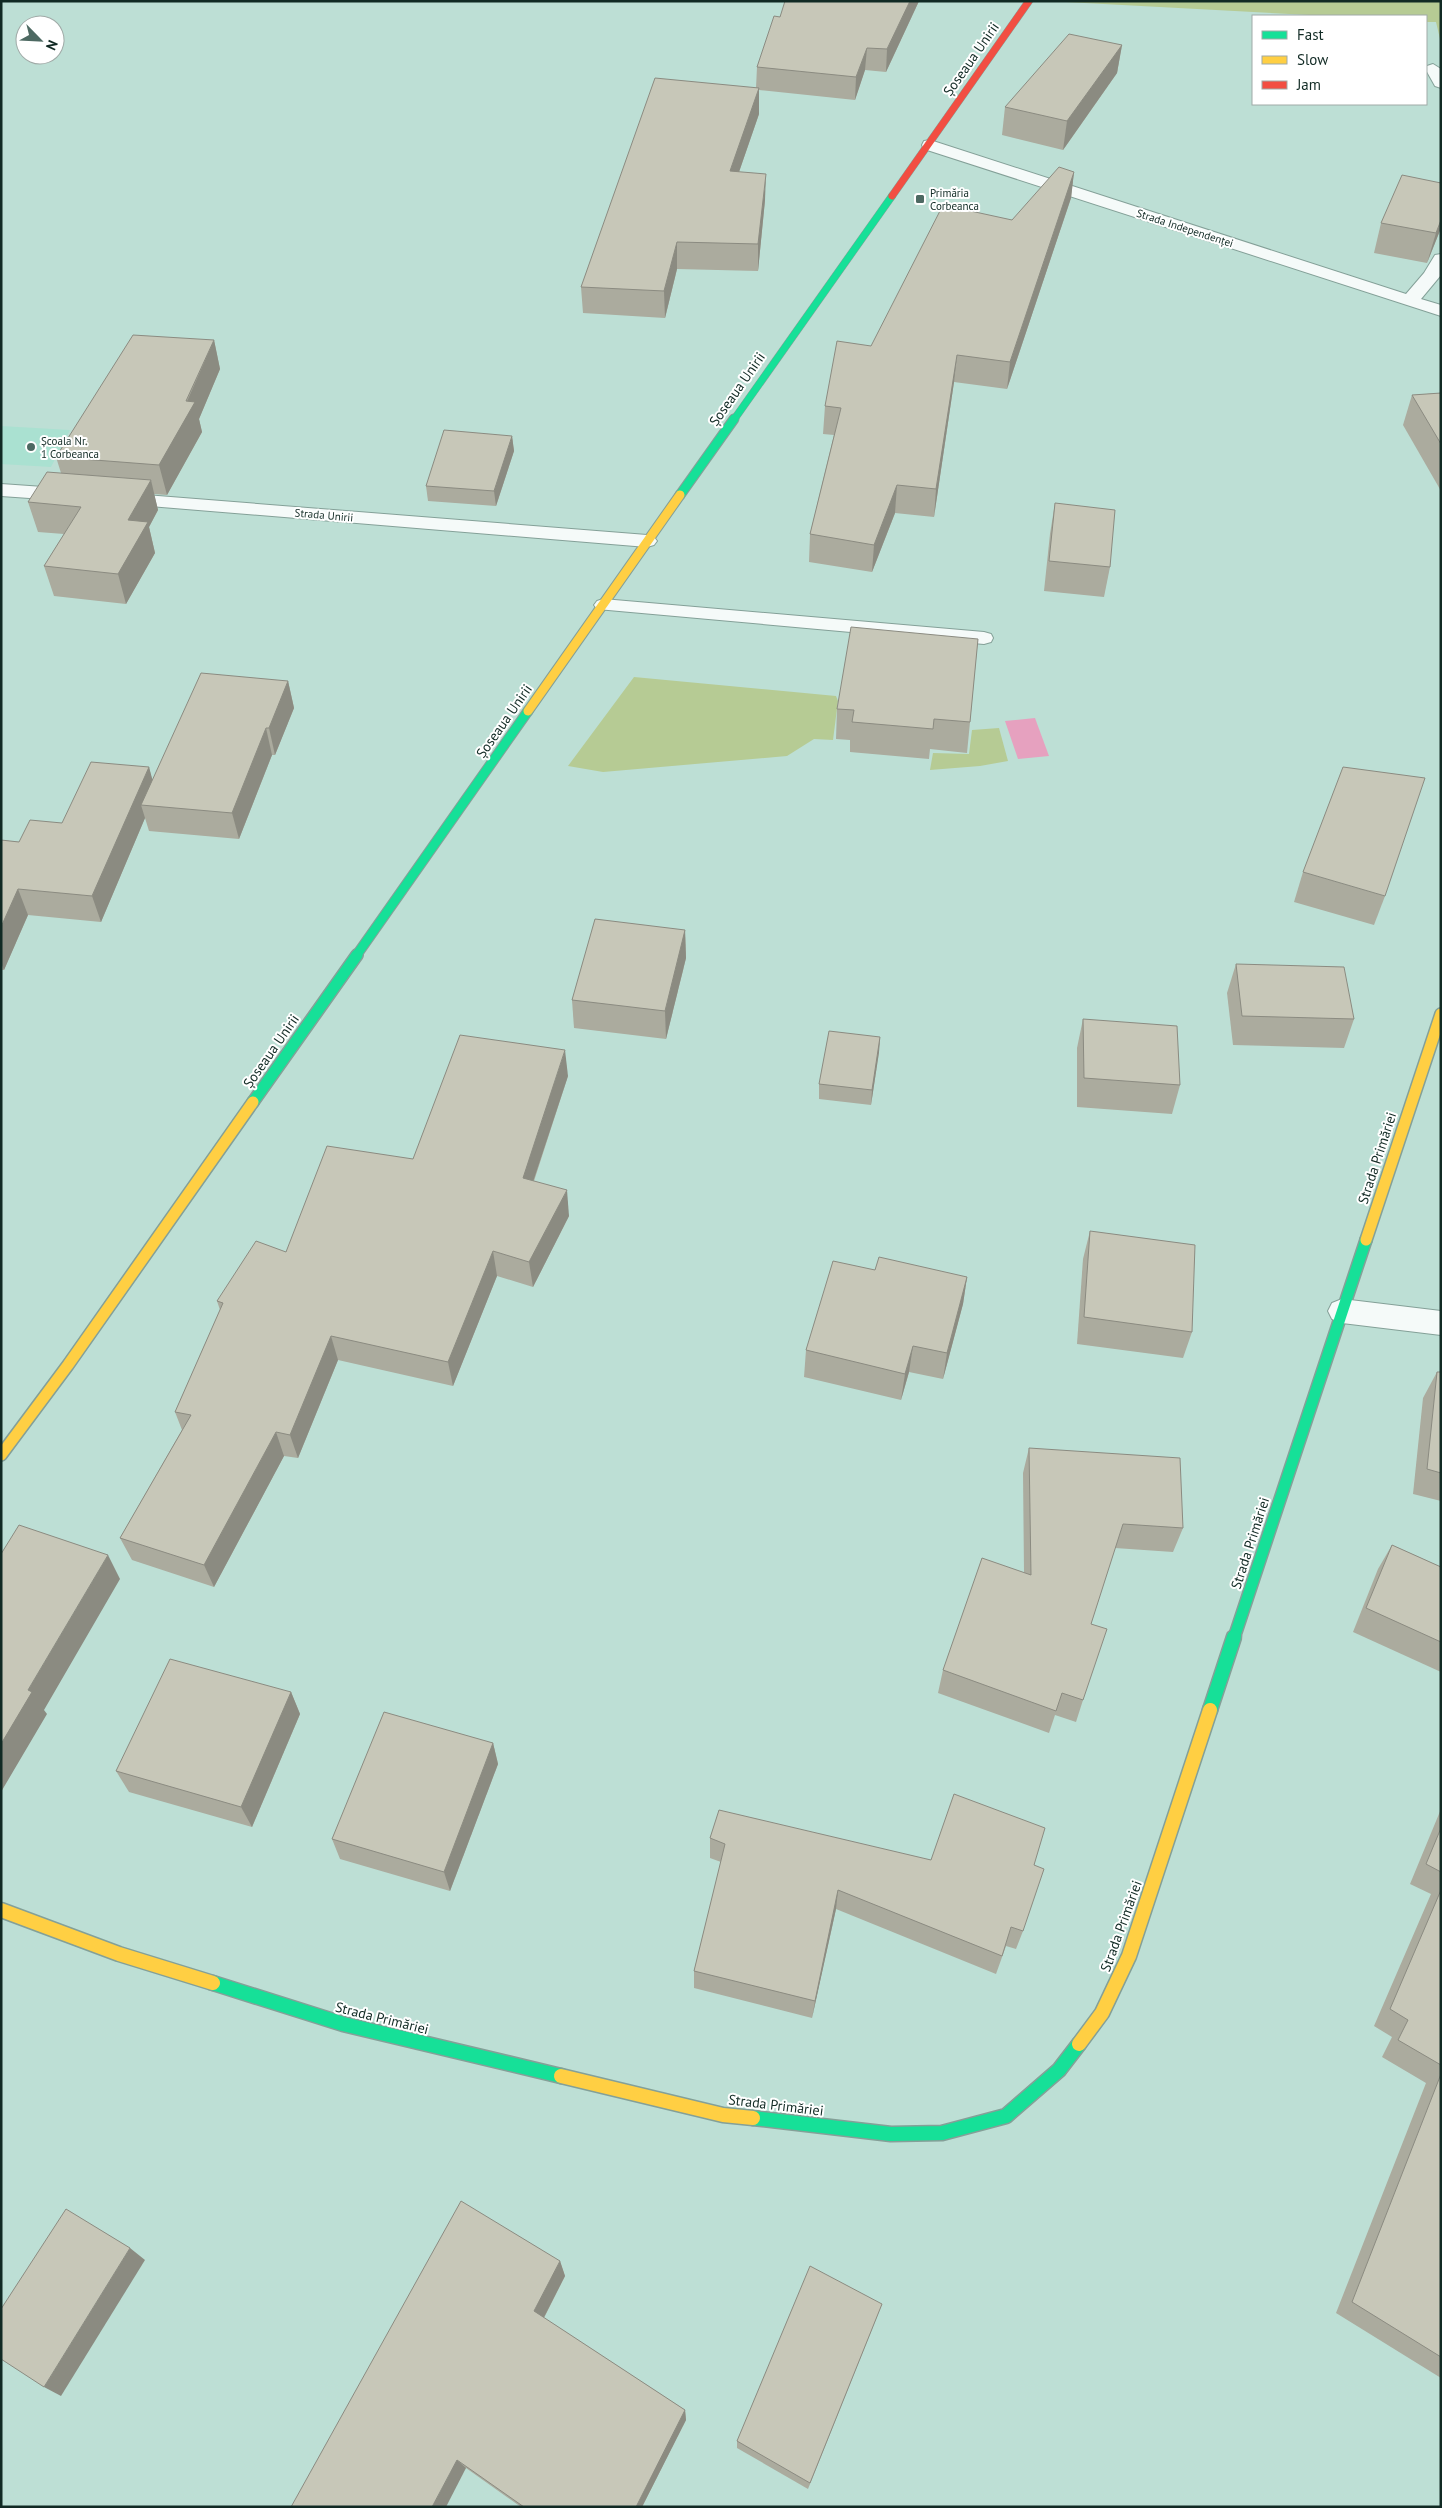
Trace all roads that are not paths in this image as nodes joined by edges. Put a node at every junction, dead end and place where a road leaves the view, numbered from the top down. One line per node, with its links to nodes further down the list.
1 (1029, 1): 2 (main road, Șoseaua Unirii)
2 (930, 144): 4 (street, Strada Independenței); 7 (main road, Șoseaua Unirii)
3 (1441, 259): 4 (street)
4 (1409, 301): 5 (street, Strada Independenței)
5 (1441, 311)
6 (1, 490): 7 (street, Strada Unirii)
7 (648, 541): 8 (main road, Șoseaua Unirii)
8 (603, 604): 9 (lane); 13 (main road, Șoseaua Unirii)
9 (984, 638)
10 (1441, 1014): 11 (main road, Strada Primăriei)
11 (1342, 1311): 12 (street); 14 (main road, Strada Primăriei)
12 (1441, 1323)
13 (1, 1455)
14 (1, 1910)

